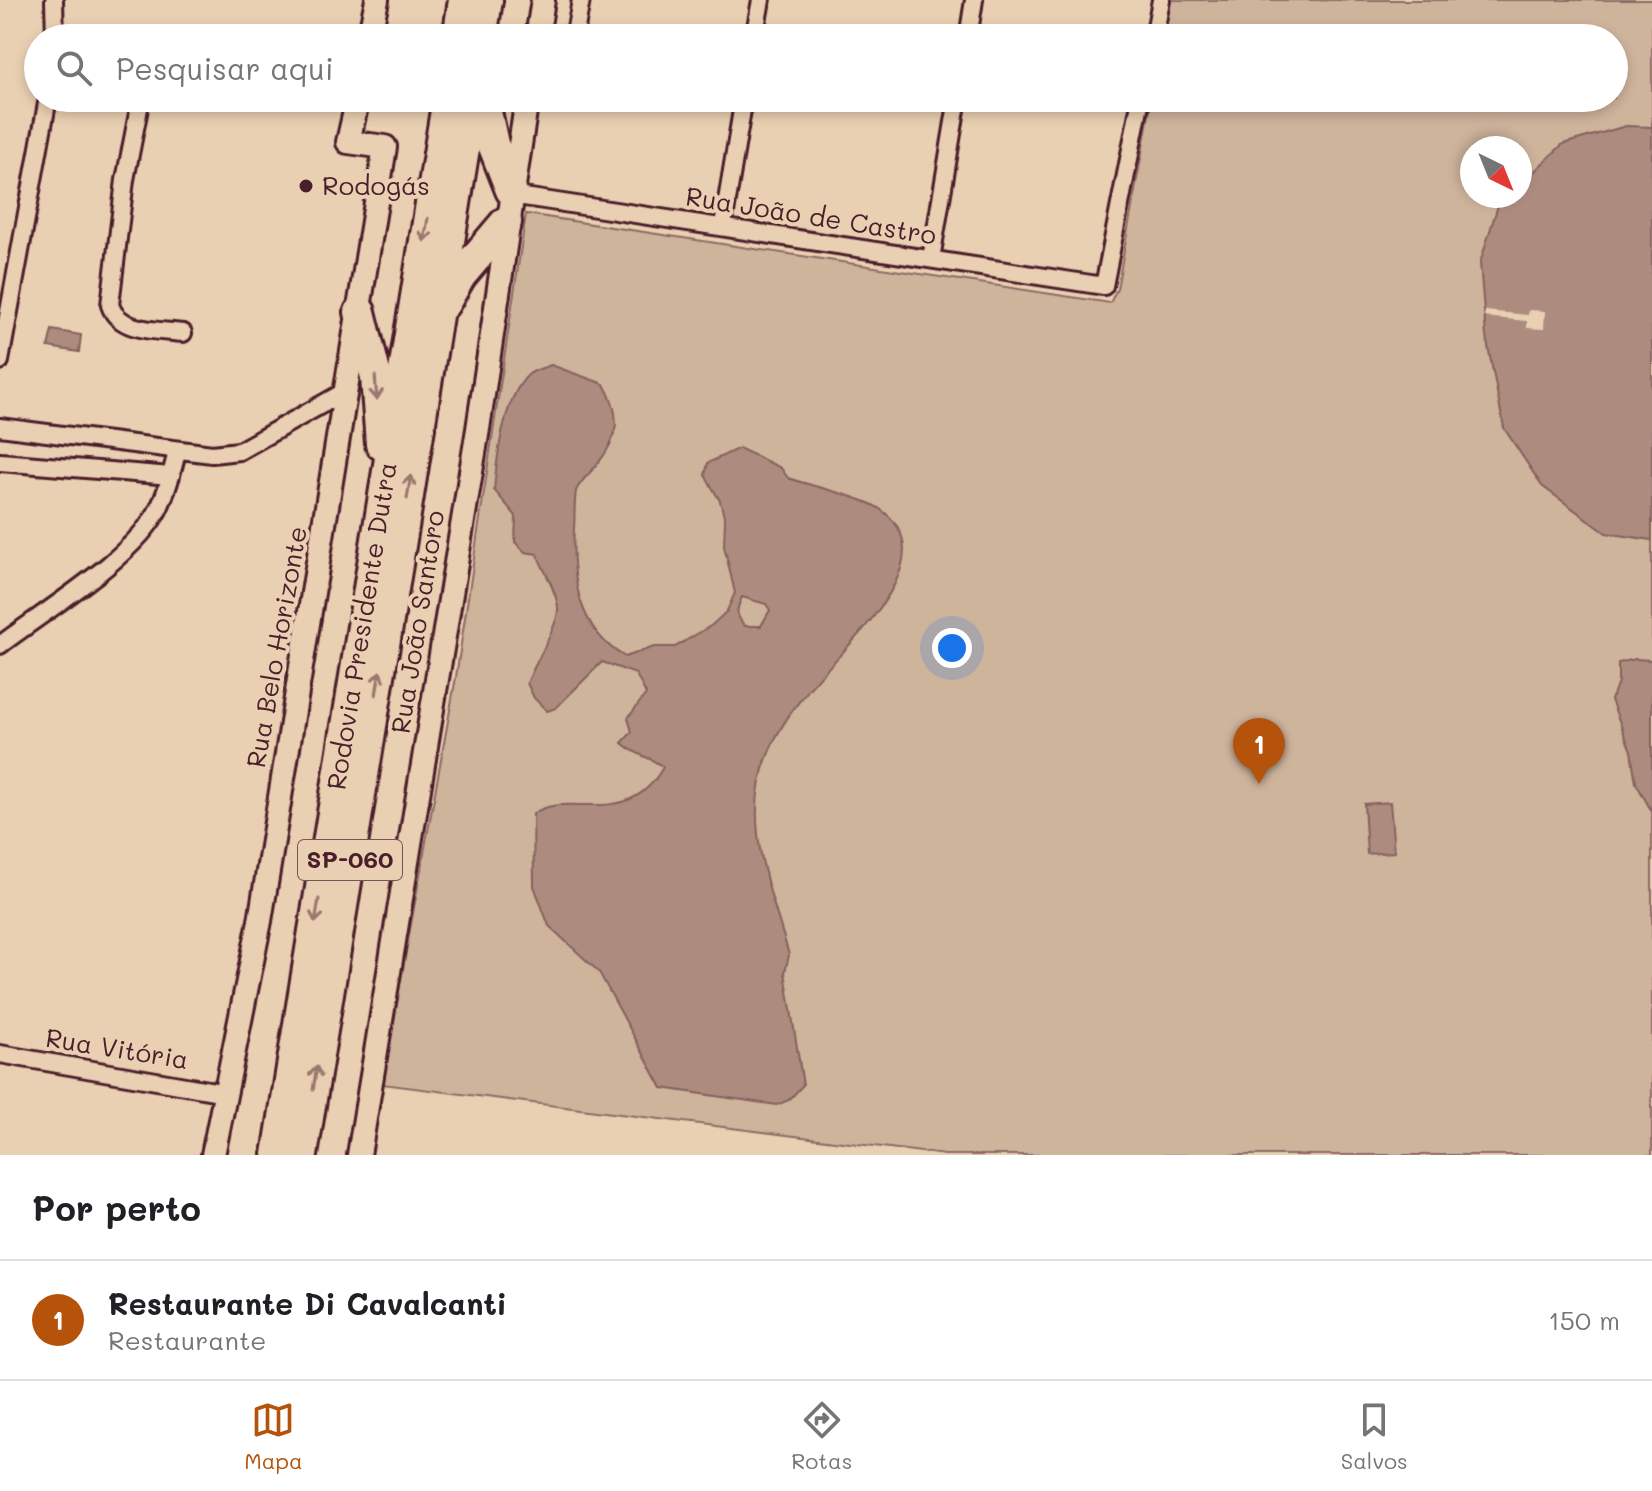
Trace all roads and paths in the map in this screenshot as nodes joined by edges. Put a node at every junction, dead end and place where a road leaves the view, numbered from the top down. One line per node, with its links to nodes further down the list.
1 (54, 0): 10 (street)
2 (377, 0): 11 (street)
3 (464, 0): 12 (highway)
4 (487, 0): 13 (highway)
5 (543, 0): 14 (street)
6 (581, 0): 15 (street)
7 (761, 0): 16 (street)
8 (974, 0): 17 (street)
9 (1161, 0): 18 (street)
10 (55, 24)
11 (372, 24)
12 (460, 24)
13 (483, 24)
14 (539, 24)
15 (577, 24)
16 (757, 24)
17 (970, 24)
18 (1157, 24)
19 (45, 112): 35 (street)
20 (138, 112): 34 (street)
21 (355, 112): 32 (street, Rua Belo Horizonte)
22 (446, 112): 41 (highway, Rodovia Presidente Dutra / SP-060, one-way to 41)
23 (470, 112): 33 (highway, Rodovia Presidente Dutra / SP-060)
24 (486, 112): 29 (highway)
25 (525, 112): 29 (street, Rua João Santoro)
26 (742, 112): 30 (street)
27 (956, 112): 31 (street)
28 (1138, 112): 31 (street, Rua João de Castro)
29 (509, 202): 30 (street, Rua João de Castro); 33 (highway); 48 (street, Rua João Santoro)
30 (723, 225): 31 (street, Rua João de Castro)
31 (931, 259)
32 (360, 312): 36 (street, Rua Belo Horizonte); 41 (highway, one-way to 41)
33 (436, 320): 47 (highway, Rodovia Presidente Dutra / SP-060, one-way to 33)
34 (183, 333)
35 (0, 361)
36 (344, 392): 38 (street); 44 (street, Rua Belo Horizonte)
37 (0, 427): 38 (street)
38 (177, 452): 40 (street)
39 (0, 462): 40 (street)
40 (171, 476): 42 (street)
41 (384, 485): 46 (highway, Rodovia Presidente Dutra / SP-060, one-way to 46)
42 (4, 638)
43 (0, 1054): 44 (street, Rua Vitória)
44 (226, 1093): 45 (street, Rua Belo Horizonte)
45 (213, 1155)
46 (278, 1155)
47 (302, 1155)
48 (359, 1155)

